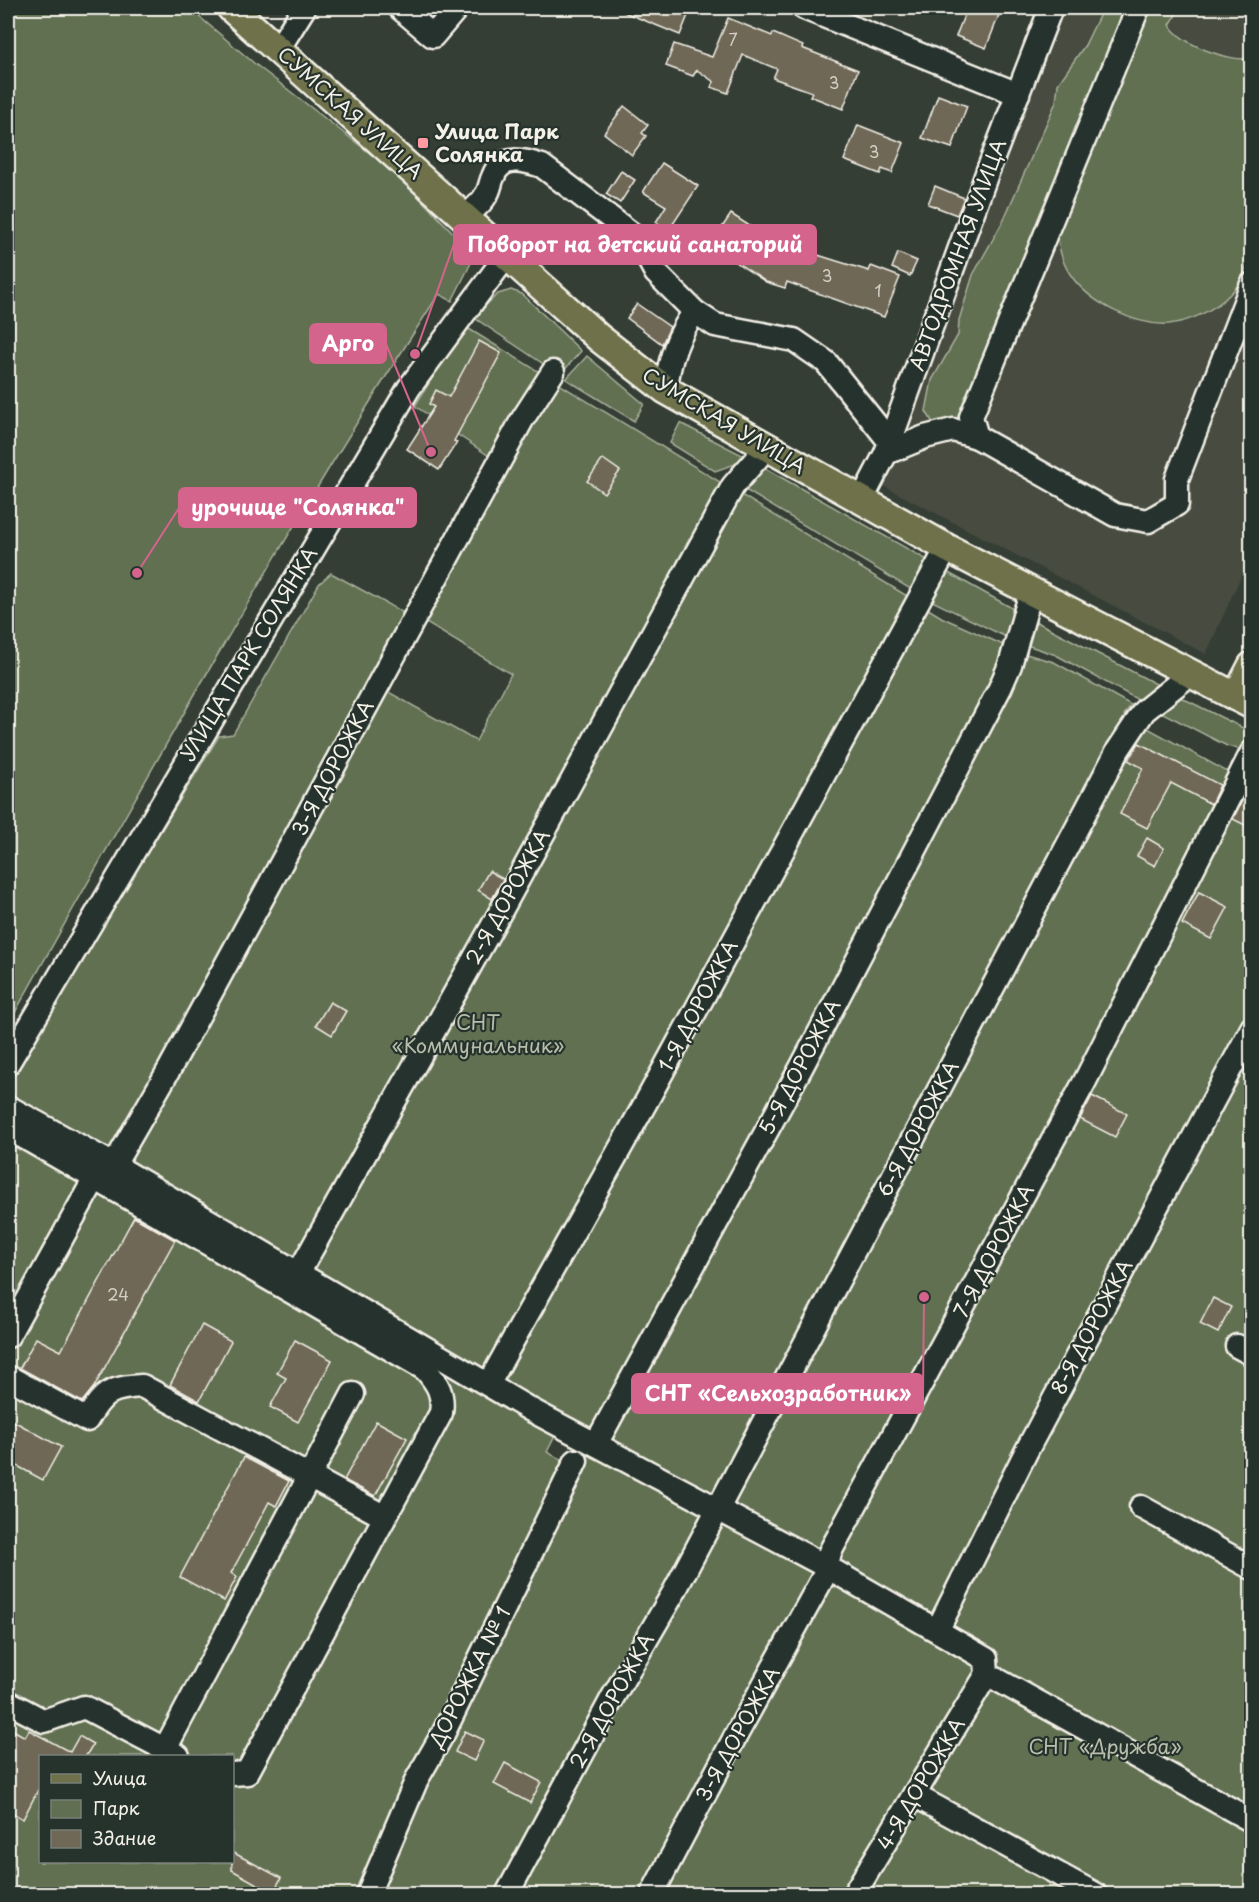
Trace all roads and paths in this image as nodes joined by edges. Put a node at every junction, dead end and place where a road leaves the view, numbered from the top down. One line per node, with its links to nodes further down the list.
1 (231, 8): 8 (main road, СУМСКАЯ УЛИЦА)
2 (304, 8): 8 (street)
3 (400, 8): 4 (street)
4 (457, 8)
5 (804, 8): 9 (street)
6 (1051, 8): 9 (street, АВТОДРОМНАЯ УЛИЦА)
7 (1138, 8): 16 (street)
8 (272, 43): 10 (main road, СУМСКАЯ УЛИЦА)
9 (1018, 94): 17 (street, АВТОДРОМНАЯ УЛИЦА)
10 (466, 216): 11 (main road, СУМСКАЯ УЛИЦА); 13 (street)
11 (507, 255): 15 (main road, СУМСКАЯ УЛИЦА); 27 (street, УЛИЦА ПАРК СОЛЯНКА)
12 (1251, 284): 16 (street)
13 (695, 312): 15 (street); 17 (street)
14 (553, 372): 30 (street, 3-Я ДОРОЖКА)
15 (666, 390): 18 (main road, СУМСКАЯ УЛИЦА)
16 (977, 437): 17 (street)
17 (888, 447): 19 (street, АВТОДРОМНАЯ УЛИЦА)
18 (766, 448): 19 (main road, СУМСКАЯ УЛИЦА); 32 (street, 2-Я ДОРОЖКА)
19 (861, 501): 20 (main road, СУМСКАЯ УЛИЦА)
20 (947, 548): 21 (main road, СУМСКАЯ УЛИЦА); 35 (street, 1-Я ДОРОЖКА)
21 (1031, 592): 23 (main road, СУМСКАЯ УЛИЦА); 37 (street, 5-Я ДОРОЖКА)
22 (1251, 666): 24 (main road)
23 (1190, 674): 24 (main road, СУМСКАЯ УЛИЦА); 41 (street, 6-Я ДОРОЖКА)
24 (1244, 701)
25 (1251, 752): 44 (street, 7-Я ДОРОЖКА)
26 (1251, 1028): 45 (street, 8-Я ДОРОЖКА)
27 (8, 1063)
28 (8, 1107): 30 (street)
29 (8, 1128): 31 (street)
30 (114, 1165): 32 (street)
31 (95, 1178): 33 (street); 42 (street)
32 (299, 1272): 35 (street)
33 (8, 1336)
34 (8, 1379): 39 (street)
35 (489, 1383): 37 (street)
36 (353, 1394): 39 (street)
37 (596, 1444): 41 (street)
38 (576, 1461): 52 (street, ДОРОЖКА № 1)
39 (310, 1476): 42 (street); 48 (street)
40 (1141, 1507): 43 (street)
41 (717, 1508): 44 (street); 53 (street, 2-Я ДОРОЖКА)
42 (385, 1517): 49 (street)
43 (1251, 1568)
44 (826, 1571): 45 (street); 54 (street, 3-Я ДОРОЖКА)
45 (938, 1629): 46 (street)
46 (987, 1674): 50 (street, 4-Я ДОРОЖКА); 51 (street)
47 (8, 1702): 48 (street)
48 (172, 1753)
49 (234, 1774)
50 (914, 1796): 55 (street, 4-Я ДОРОЖКА); 56 (street)
51 (1251, 1821)
52 (368, 1894)
53 (507, 1894)
54 (652, 1894)
55 (854, 1894)
56 (1095, 1894)

